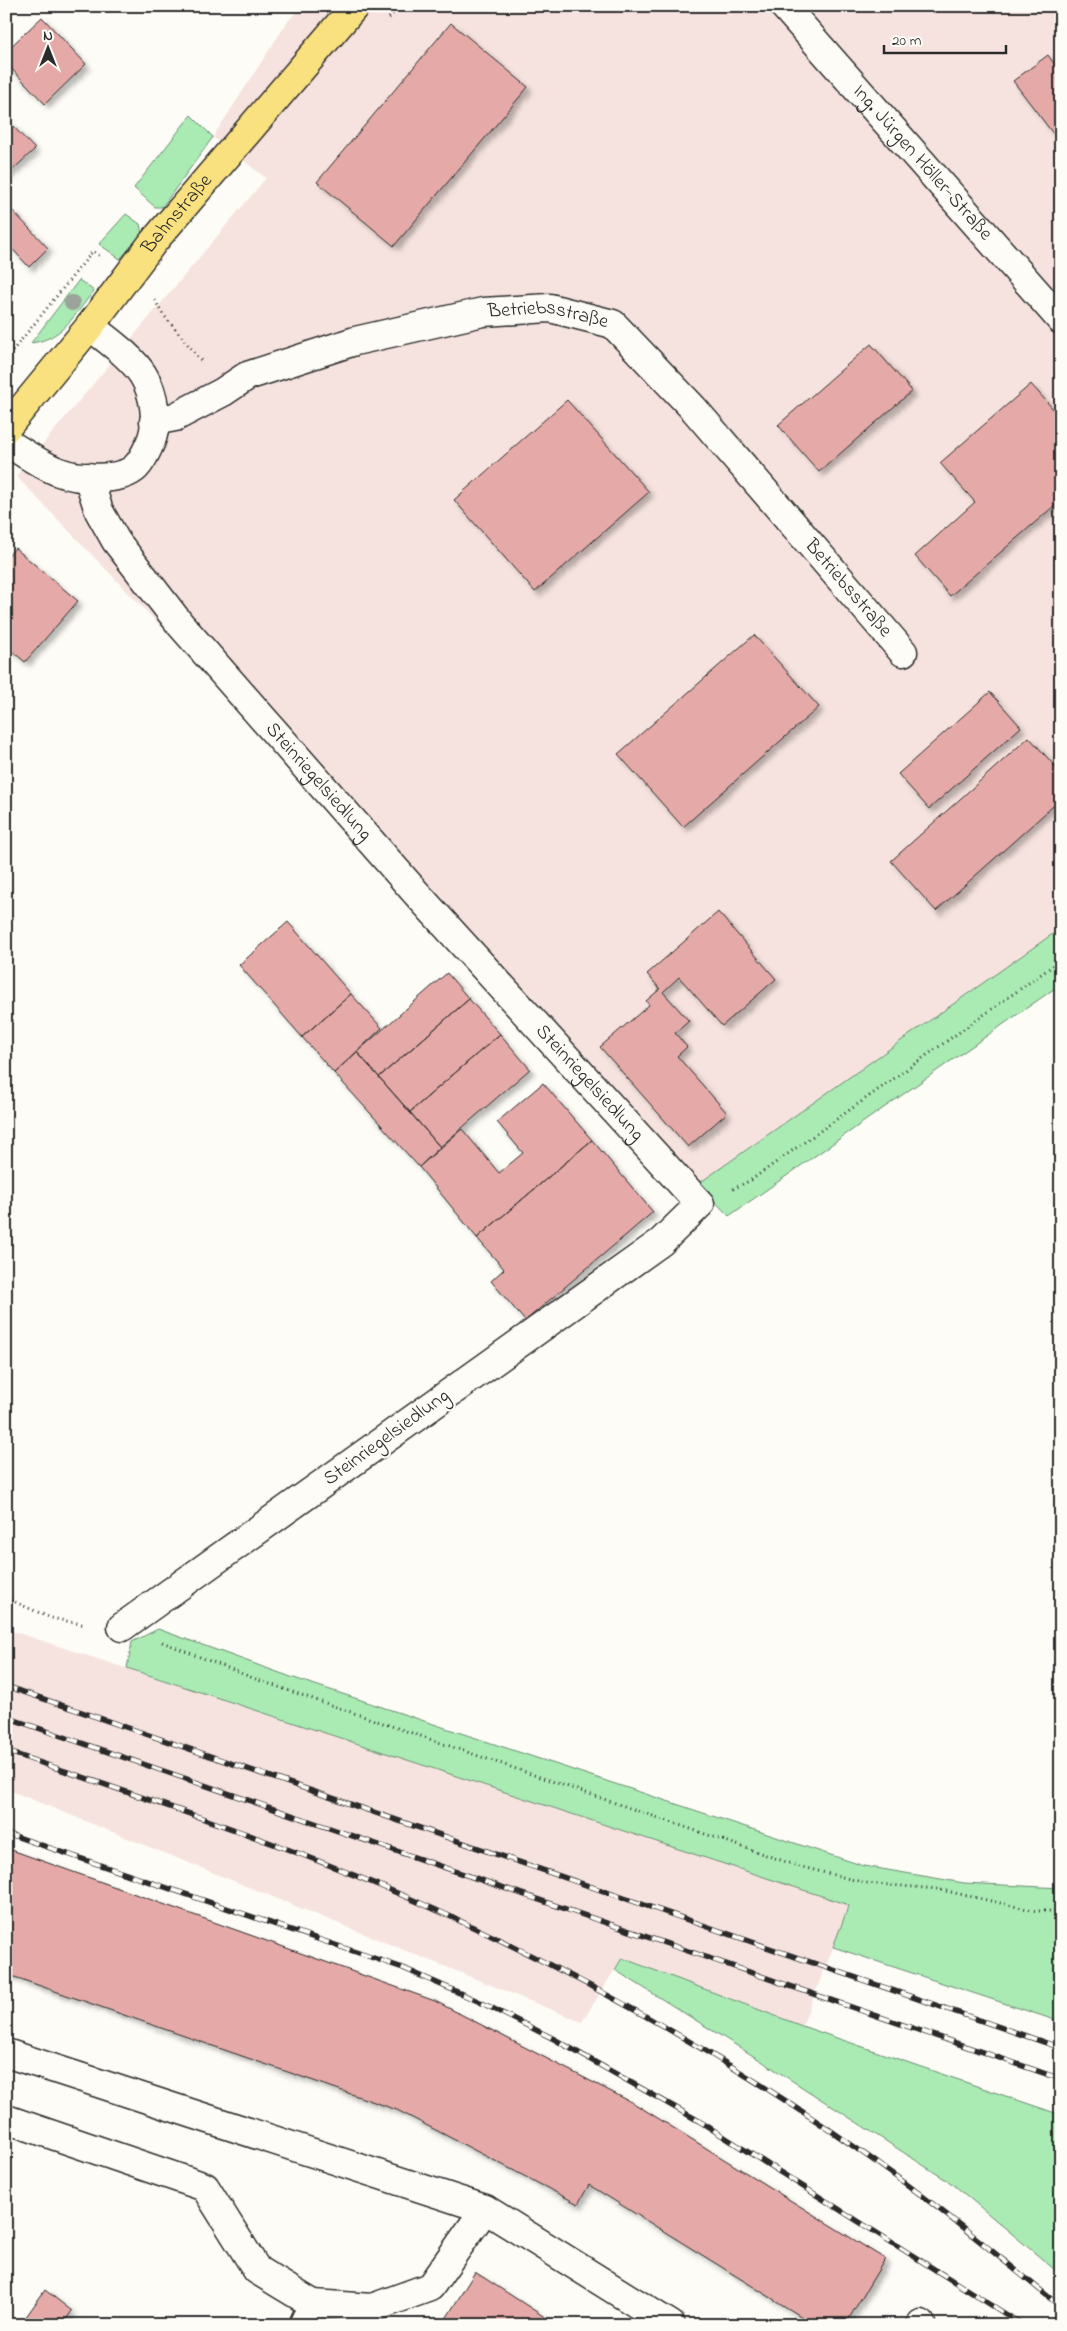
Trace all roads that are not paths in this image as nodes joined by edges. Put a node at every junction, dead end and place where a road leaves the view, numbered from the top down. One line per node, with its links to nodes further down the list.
1 (355, 6): 4 (main road, Bahnstraße)
2 (784, 6): 3 (street, Ing. Jürgen Höller-Straße)
3 (1061, 320)
4 (90, 326): 5 (street); 6 (main road, Bahnstraße)
5 (154, 421): 8 (street); 9 (street, Betriebsstraße)
6 (6, 428)
7 (6, 442): 8 (street)
8 (88, 477): 10 (street, Steinriegelsiedlung)
9 (903, 652)
10 (122, 1627)
11 (6, 2053): 13 (street)
12 (6, 2119): 14 (street)
13 (485, 2209): 14 (street); 15 (street)
14 (308, 2314)
15 (671, 2325)

